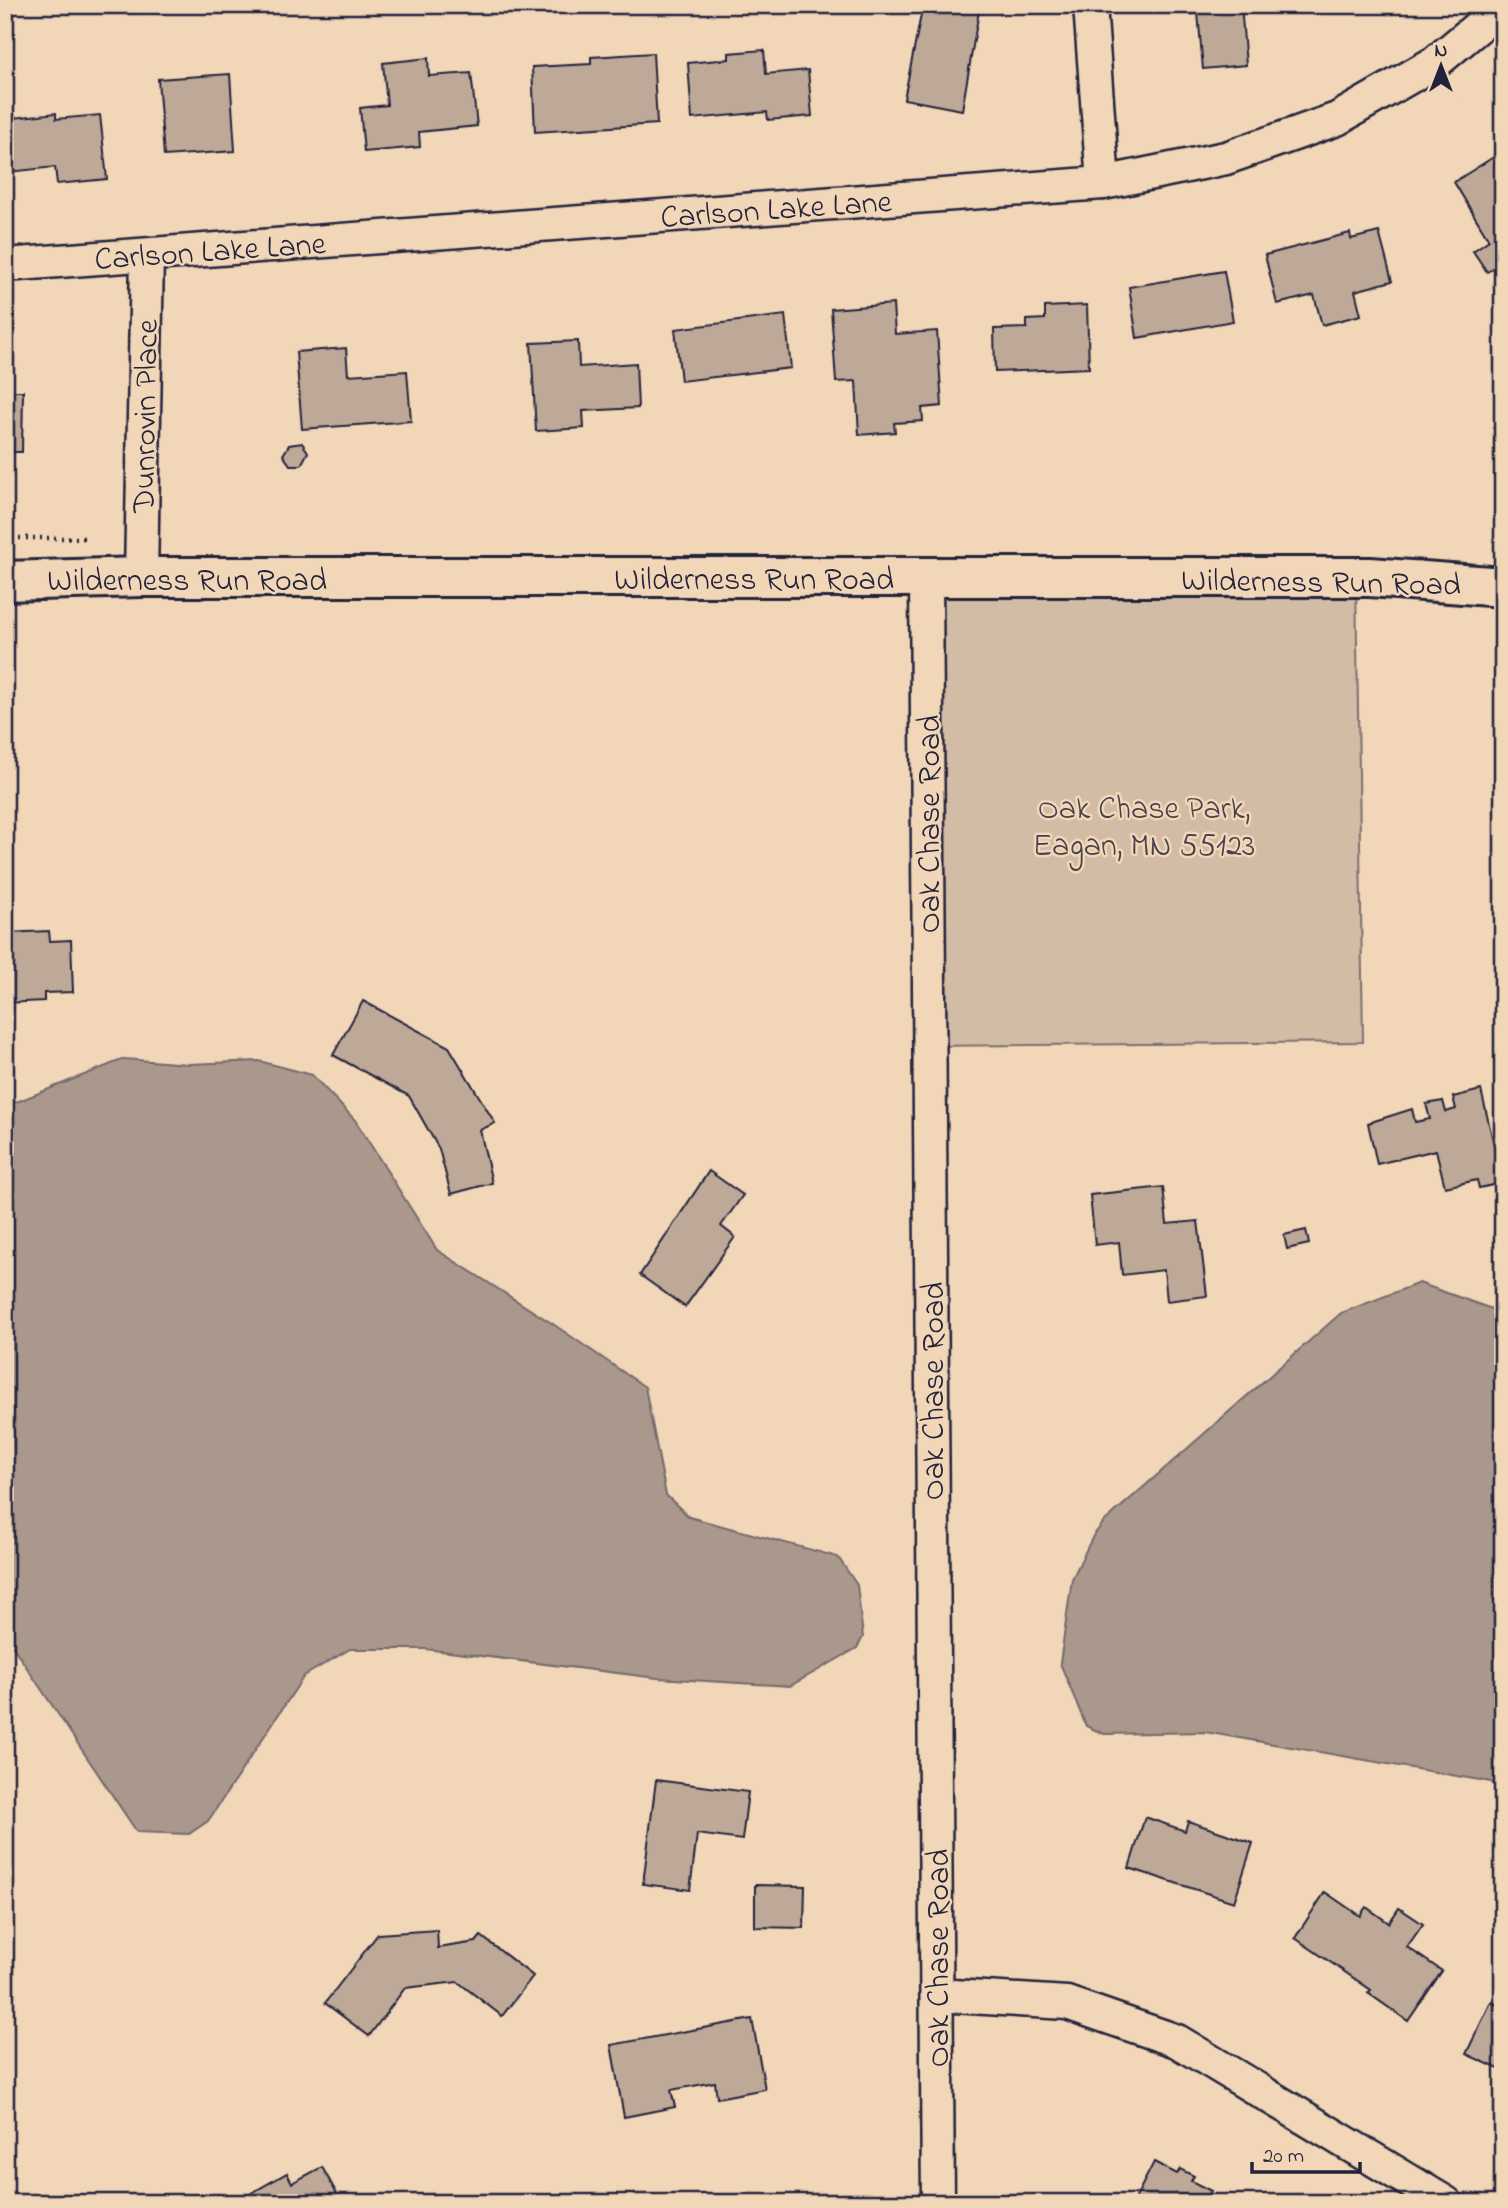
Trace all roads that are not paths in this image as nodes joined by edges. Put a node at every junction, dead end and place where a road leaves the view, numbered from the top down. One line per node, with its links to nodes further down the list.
1 (1090, 5): 3 (street)
2 (1503, 6): 3 (street, Carlson Lake Lane)
3 (1104, 183): 4 (street, Carlson Lake Lane)
4 (147, 255): 5 (street, Carlson Lake Lane); 6 (street, Dunrovin Place)
5 (5, 265)
6 (141, 577): 7 (street, Wilderness Run Road); 8 (street, Wilderness Run Road)
7 (926, 579): 9 (street, Wilderness Run Road); 10 (street, Oak Chase Road)
8 (5, 581)
9 (1503, 587)
10 (937, 1995): 11 (street, Oak Chase Road); 12 (street)
11 (938, 2203)
12 (1446, 2203)

